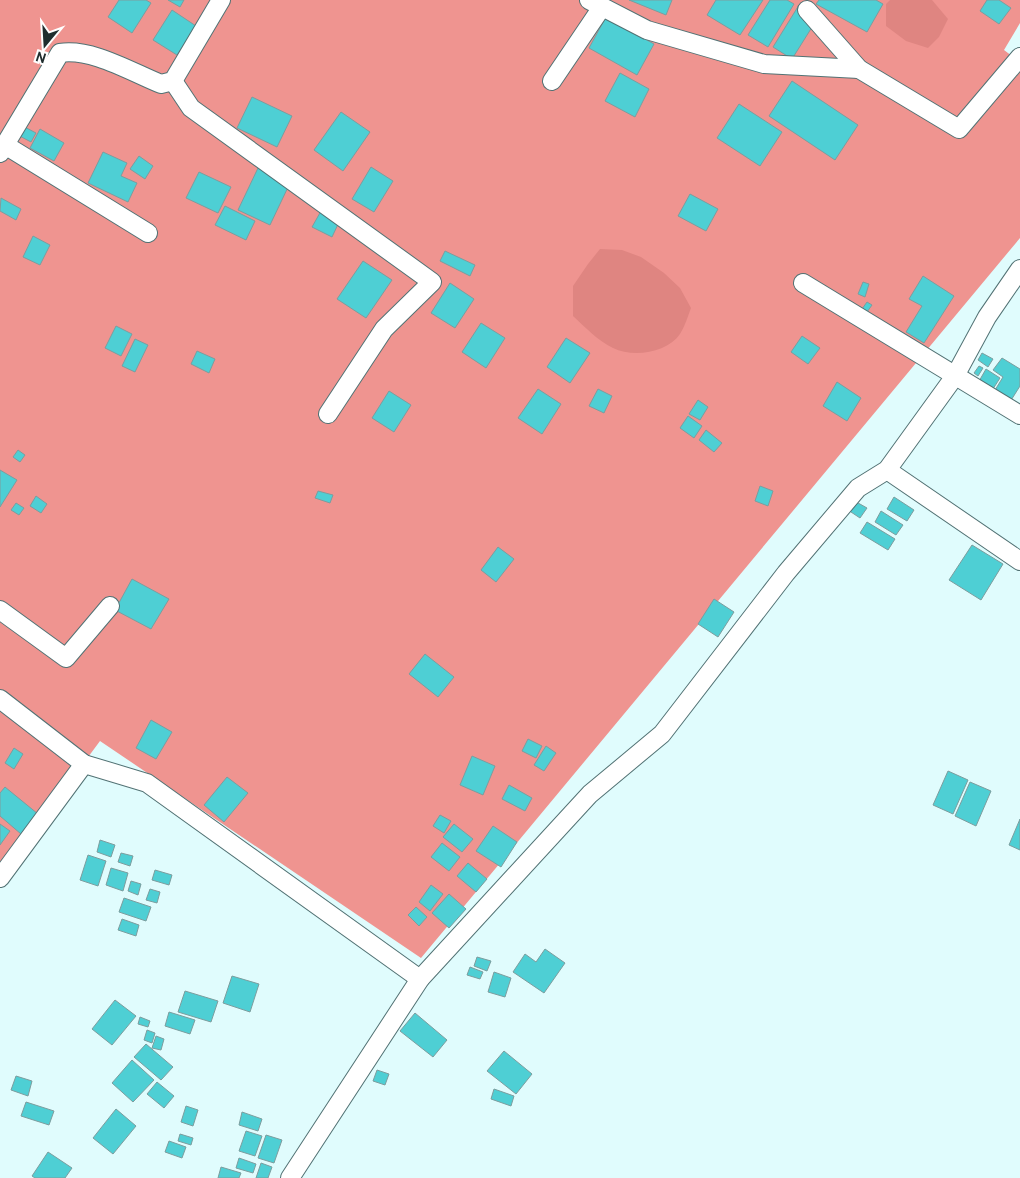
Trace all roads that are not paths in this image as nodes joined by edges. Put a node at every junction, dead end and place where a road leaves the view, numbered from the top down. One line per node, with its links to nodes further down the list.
1 (221, 0): 6 (street)
2 (596, 3): 5 (street); 7 (street)
3 (807, 10): 5 (street)
4 (1020, 57): 5 (street)
5 (859, 69)
6 (173, 81): 8 (street); 13 (street)
7 (552, 81)
8 (2, 149): 9 (street)
9 (148, 233)
10 (1020, 269): 12 (street)
11 (804, 283): 12 (street)
12 (956, 376): 14 (street); 15 (street)
13 (328, 414)
14 (1020, 415)
15 (887, 470): 16 (street); 22 (street)
16 (1020, 561)
17 (110, 606): 18 (street)
18 (0, 610)
19 (0, 698): 20 (street)
20 (84, 764): 21 (street); 22 (street)
21 (0, 878)
22 (420, 979): 23 (street)
23 (290, 1178)

